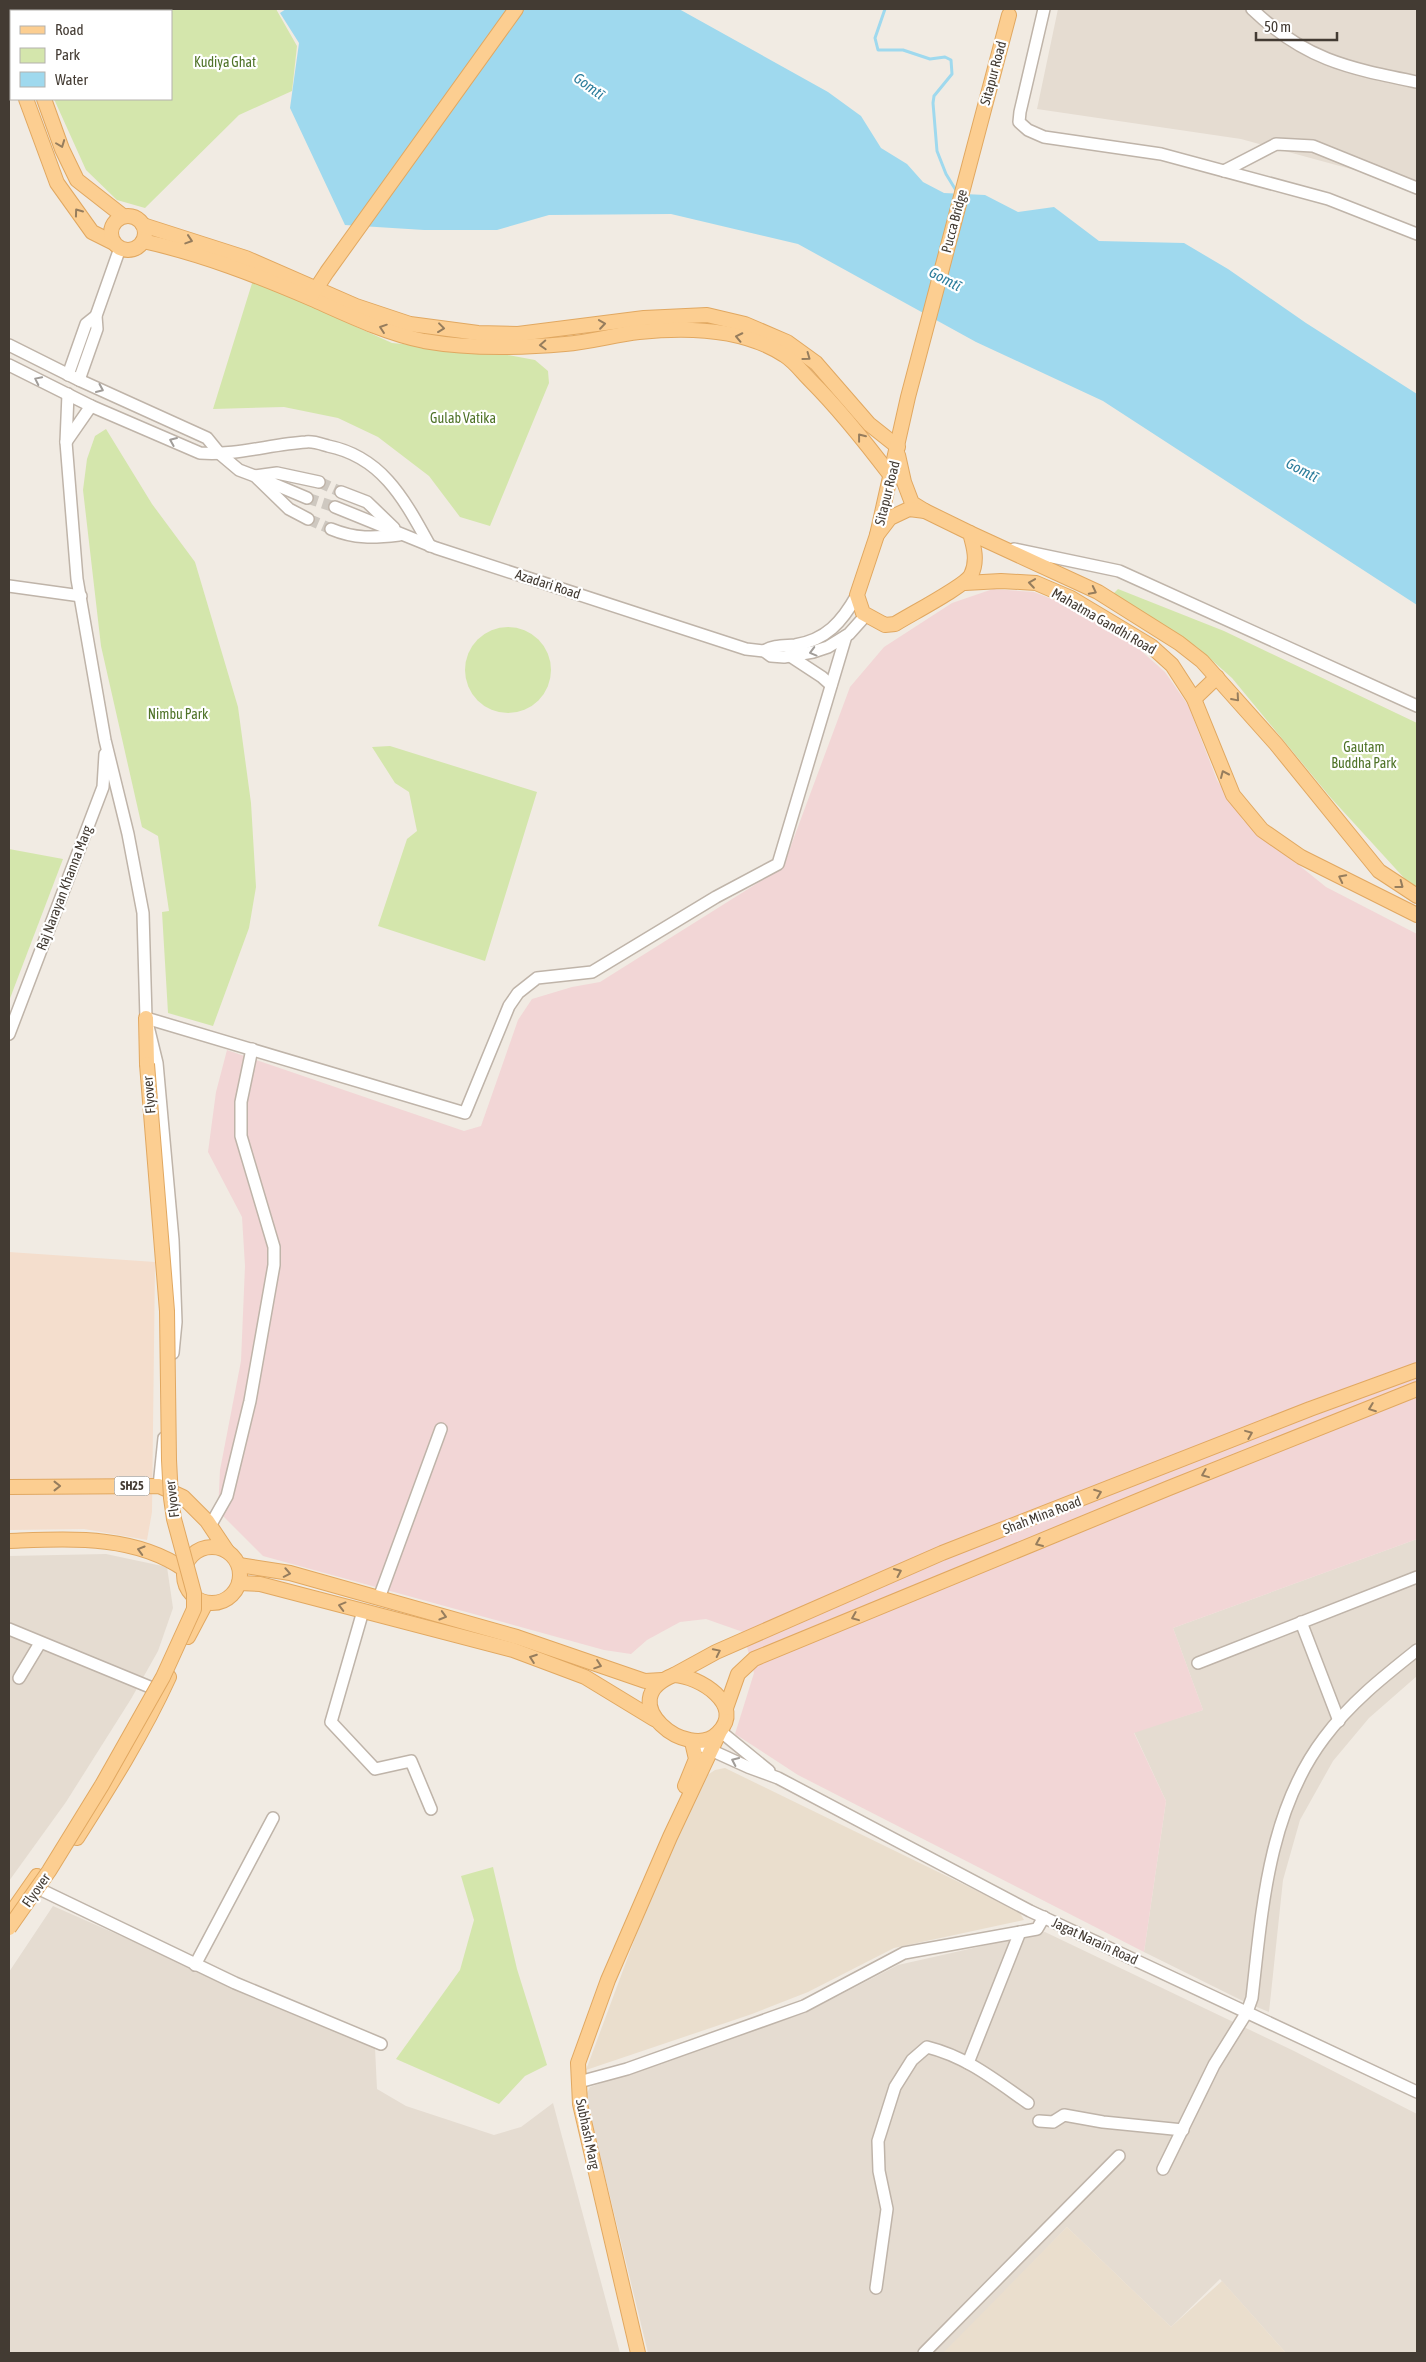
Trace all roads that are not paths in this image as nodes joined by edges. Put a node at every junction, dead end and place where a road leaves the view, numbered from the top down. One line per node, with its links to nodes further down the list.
1 (516, 9): 16 (main road)
2 (1044, 9): 9 (street)
3 (1252, 9): 5 (street)
4 (1013, 10): 8 (main road, Sitapur Road)
5 (1417, 82)
6 (26, 100): 15 (main road, one-way to 6)
7 (44, 100): 11 (main road, one-way to 11)
8 (978, 131): 25 (main road, Pucca Bridge)
9 (1224, 171): 10 (street); 13 (street)
10 (1417, 188)
11 (123, 216): 12 (main road); 15 (main road)
12 (143, 225): 14 (main road); 16 (main road, one-way to 16)
13 (1417, 234)
14 (143, 242): 15 (main road); 16 (main road)
15 (117, 246): 17 (street)
16 (313, 293): 18 (main road, one-way to 18); 19 (main road, one-way to 16)
17 (96, 316): 22 (street); 23 (street)
18 (572, 328): 19 (street); 28 (main road, one-way to 28)
19 (574, 343): 31 (main road, one-way to 19)
20 (9, 345): 22 (street)
21 (9, 365): 24 (street, one-way to 21)
22 (68, 375): 23 (street)
23 (78, 380): 29 (street, one-way to 29)
24 (68, 394): 26 (street); 27 (street)
25 (908, 397): 28 (main road, Sitapur Road)
26 (91, 406): 27 (street); 29 (street, one-way to 26)
27 (66, 442): 47 (street)
28 (898, 449): 31 (main road, Sitapur Road); 36 (main road, Sitapur Road)
29 (220, 454): 30 (street); 42 (street)
30 (255, 476): 32 (street); 34 (street); 37 (street)
31 (891, 476): 41 (main road, Sitapur Road)
32 (319, 482)
33 (341, 492): 40 (street)
34 (307, 498)
35 (334, 507): 40 (street)
36 (925, 511): 39 (main road); 41 (main road)
37 (308, 519)
38 (331, 528): 40 (street, Azadari Road)
39 (970, 533): 43 (main road, Mahatma Gandhi Road); 44 (main road)
40 (401, 535): 42 (street, Azadari Road)
41 (877, 535): 46 (main road)
42 (430, 546): 50 (street, Azadari Road)
43 (1000, 546): 52 (main road, Mahatma Gandhi Road, one-way to 52); 55 (street)
44 (965, 584): 48 (main road); 54 (main road, Mahatma Gandhi Road, one-way to 44)
45 (9, 586): 47 (street)
46 (857, 595): 48 (main road); 50 (street)
47 (81, 596): 56 (street)
48 (866, 615): 49 (street)
49 (846, 636): 51 (street, one-way to 51); 53 (street)
50 (764, 651): 51 (street, Azadari Road)
51 (790, 656): 53 (street)
52 (1217, 677): 54 (main road); 57 (main road, Mahatma Gandhi Road, one-way to 57)
53 (831, 685): 63 (street)
54 (1194, 699): 58 (main road, Mahatma Gandhi Road, one-way to 54)
55 (1417, 706)
56 (106, 740): 61 (street); 62 (street, Raj Narayan Khanna Marg)
57 (1379, 871): 58 (main road); 59 (main road, Mahatma Gandhi Road, one-way to 59)
58 (1368, 891): 60 (main road, Mahatma Gandhi Road)
59 (1417, 896)
60 (1417, 915)
61 (146, 1018): 63 (street); 70 (street); 111 (main road, Flyover, bridge)
62 (9, 1034)
63 (252, 1049): 74 (street)
64 (1417, 1370): 66 (main road, Shah Mina Road)
65 (1417, 1390): 67 (main road, Shah Mina Road, one-way to 67)
66 (1319, 1406): 67 (main road); 69 (main road, Shah Mina Road, one-way to 66)
67 (1326, 1425): 72 (main road, Shah Mina Road, one-way to 72)
68 (441, 1429): 84 (street)
69 (1161, 1469): 72 (main road); 73 (main road, Shah Mina Road, one-way to 69)
70 (159, 1486): 71 (main road, SH25, one-way to 70); 74 (main road, SH25)
71 (9, 1487)
72 (1168, 1488): 75 (main road, Shah Mina Road)
73 (1058, 1508): 75 (main road); 82 (main road, Shah Mina Road, one-way to 73)
74 (210, 1526): 77 (main road, SH25)
75 (1068, 1530): 86 (main road, Shah Mina Road, one-way to 86)
76 (9, 1541): 79 (main road, one-way to 76)
77 (227, 1551): 78 (main road); 79 (main road)
78 (239, 1565): 81 (main road); 84 (main road, one-way to 84)
79 (185, 1570): 83 (main road)
80 (1417, 1576): 88 (street)
81 (238, 1583): 85 (main road); 87 (main road, one-way to 81)
82 (869, 1585): 86 (main road); 96 (main road, Shah Mina Road, one-way to 82)
83 (189, 1591): 85 (main road); 97 (main road)
84 (379, 1598): 89 (main road, one-way to 89)
85 (206, 1603): 97 (main road)
86 (880, 1607): 98 (main road, Shah Mina Road, one-way to 98)
87 (363, 1611): 91 (main road); 105 (street)
88 (1301, 1622): 94 (street); 100 (street)
89 (468, 1623): 91 (main road); 96 (main road, one-way to 96)
90 (9, 1629): 92 (street)
91 (465, 1638): 99 (main road, one-way to 91)
92 (40, 1642): 95 (street); 97 (street)
93 (1417, 1650): 100 (street)
94 (1198, 1663)
95 (19, 1678)
96 (668, 1678): 98 (main road); 99 (main road)
97 (157, 1690): 108 (main road)
98 (726, 1708): 101 (main road)
99 (654, 1718): 102 (main road)
100 (1340, 1721): 115 (street)
101 (720, 1731): 102 (main road); 103 (main road, Subhash Marg); 104 (street, Jagat Narain Road)
102 (692, 1742): 103 (street, Jagat Narain Road); 107 (main road, Subhash Marg)
103 (712, 1750): 104 (street, Jagat Narain Road, one-way to 103); 107 (main road, Subhash Marg)
104 (778, 1778): 110 (street, Jagat Narain Road)
105 (431, 1808)
106 (273, 1818): 114 (street)
107 (670, 1837): 118 (main road, Subhash Marg)
108 (37, 1887): 109 (main road); 113 (main road); 114 (street)
109 (9, 1916)
110 (1044, 1917): 112 (street); 115 (street, Jagat Narain Road)
111 (9, 1928)
112 (1020, 1932): 117 (street); 118 (street)
113 (9, 1938)
114 (195, 1965): 116 (street)
115 (1247, 2012): 119 (street, Jagat Narain Road); 122 (street)
116 (381, 2044)
117 (968, 2063): 120 (street); 125 (street)
118 (579, 2082): 126 (main road, Subhash Marg)
119 (1417, 2092)
120 (1028, 2103)
121 (1039, 2120): 122 (street)
122 (1183, 2130): 124 (street)
123 (1119, 2156): 127 (street)
124 (1163, 2169)
125 (876, 2288)
126 (638, 2353)
127 (924, 2353)

